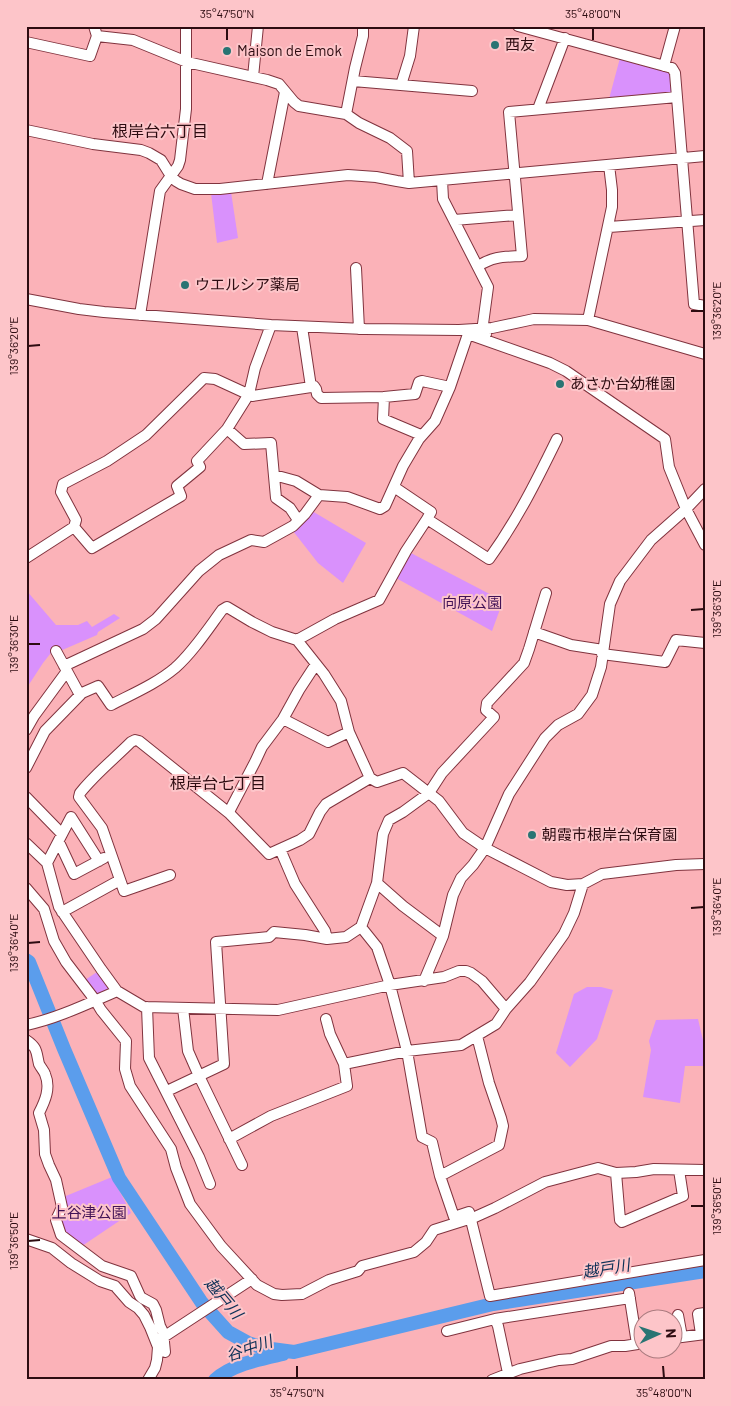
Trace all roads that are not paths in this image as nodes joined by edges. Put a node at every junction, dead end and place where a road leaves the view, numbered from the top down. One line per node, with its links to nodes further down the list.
1 (186, 26): 10 (street)
2 (258, 26): 12 (street)
3 (363, 26): 13 (street)
4 (414, 26): 14 (street)
5 (518, 26): 8 (street)
6 (675, 26): 11 (street)
7 (96, 31): 9 (street); 10 (street)
8 (565, 38): 11 (street); 18 (street)
9 (26, 42)
10 (187, 62): 12 (street); 25 (street)
11 (664, 66): 17 (street)
12 (253, 76): 16 (street)
13 (353, 82): 14 (street); 19 (street)
14 (401, 85): 15 (street)
15 (472, 91)
16 (285, 92): 19 (street); 28 (street)
17 (677, 97): 18 (street); 22 (street)
18 (538, 109): 24 (street)
19 (346, 114): 27 (street)
20 (26, 130): 25 (street)
21 (705, 156): 22 (street)
22 (681, 158): 23 (street); 32 (street)
23 (609, 165): 24 (street); 33 (street)
24 (514, 172): 26 (street); 29 (street)
25 (172, 176): 28 (street); 38 (street)
26 (442, 180): 27 (street); 30 (street)
27 (409, 183): 28 (street)
28 (267, 184)
29 (517, 215): 30 (street); 34 (street)
30 (454, 220): 34 (street)
31 (705, 220): 32 (street)
32 (687, 221): 33 (street); 37 (street)
33 (609, 227): 39 (street)
34 (478, 266): 44 (street)
35 (356, 268): 42 (street)
36 (26, 299): 38 (street)
37 (705, 306)
38 (140, 315): 40 (street)
39 (588, 320): 44 (street); 45 (street)
40 (271, 325): 41 (street); 48 (street)
41 (302, 328): 42 (street); 46 (street)
42 (359, 329): 43 (street)
43 (468, 332): 44 (street); 47 (street)
44 (485, 334): 57 (street)
45 (705, 354)
46 (311, 387): 48 (street); 49 (street)
47 (450, 387): 49 (street); 51 (street)
48 (250, 394): 50 (street); 60 (street)
49 (384, 397): 51 (street)
50 (227, 429): 53 (street); 60 (street)
51 (421, 435): 54 (street)
52 (556, 439): 58 (street)
53 (274, 475): 56 (street); 59 (street)
54 (394, 487): 56 (street); 58 (street)
55 (705, 489): 57 (street)
56 (319, 495): 59 (street)
57 (686, 509): 61 (street); 68 (street)
58 (427, 519): 65 (street)
59 (298, 520): 70 (street)
60 (74, 527): 62 (street)
61 (705, 545)
62 (26, 558)
63 (546, 593): 64 (street)
64 (534, 632): 68 (street); 77 (street)
65 (296, 640): 69 (street); 71 (street)
66 (705, 643): 68 (street)
67 (56, 651): 70 (street)
68 (602, 652): 82 (street)
69 (316, 664): 72 (street); 74 (street)
70 (65, 669): 71 (street); 73 (street)
71 (80, 695): 75 (street)
72 (283, 719): 74 (street); 79 (street)
73 (26, 730)
74 (349, 732): 76 (street)
75 (26, 768)
76 (370, 778): 77 (street); 83 (street)
77 (429, 793): 82 (street); 90 (street)
78 (26, 797): 80 (street)
79 (229, 813): 83 (street); 84 (street)
80 (60, 838): 85 (street); 85 (street); 86 (street)
81 (26, 843): 86 (street)
82 (485, 848): 91 (street); 95 (street)
83 (280, 849): 96 (street)
84 (111, 854): 85 (street); 89 (street)
85 (99, 861)
86 (47, 864): 93 (street)
87 (705, 864): 91 (street)
88 (170, 875): 89 (street)
89 (120, 880): 93 (street)
90 (377, 883): 94 (street); 95 (street)
91 (583, 884): 103 (street)
92 (26, 888): 100 (street)
93 (62, 912): 99 (street)
94 (361, 927): 96 (street); 98 (street)
95 (443, 936): 97 (street)
96 (327, 939): 104 (street)
97 (424, 981): 98 (street); 103 (street)
98 (390, 985): 104 (street); 109 (street)
99 (117, 990): 100 (street); 101 (street)
100 (95, 1000): 106 (street); 123 (street)
101 (147, 1007): 102 (street); 112 (street)
102 (184, 1008): 104 (street); 111 (street)
103 (506, 1008): 107 (street)
104 (221, 1009): 111 (street)
105 (326, 1020): 110 (street)
106 (26, 1025)
107 (477, 1036): 109 (street); 118 (street)
108 (26, 1040): 130 (street)
109 (407, 1051): 110 (street); 118 (street)
110 (344, 1064): 113 (street)
111 (199, 1076): 112 (street); 113 (street)
112 (167, 1091): 119 (street)
113 (229, 1139): 114 (street)
114 (242, 1165)
115 (679, 1170): 116 (street); 117 (street); 117 (street)
116 (705, 1170)
117 (616, 1173): 120 (street)
118 (440, 1176): 120 (street)
119 (210, 1184)
120 (471, 1218): 122 (street); 123 (street)
121 (27, 1239): 130 (street)
122 (705, 1260)
123 (252, 1279): 130 (street)
124 (705, 1313): 128 (street)
125 (634, 1314): 126 (street)
126 (495, 1319): 127 (street); 133 (street)
127 (447, 1331)
128 (703, 1334): 129 (street)
129 (684, 1337)
130 (160, 1339): 132 (street); 134 (street)
131 (634, 1344): 133 (street)
132 (164, 1352)
133 (508, 1373): 135 (street)
134 (148, 1380)
135 (492, 1380)

